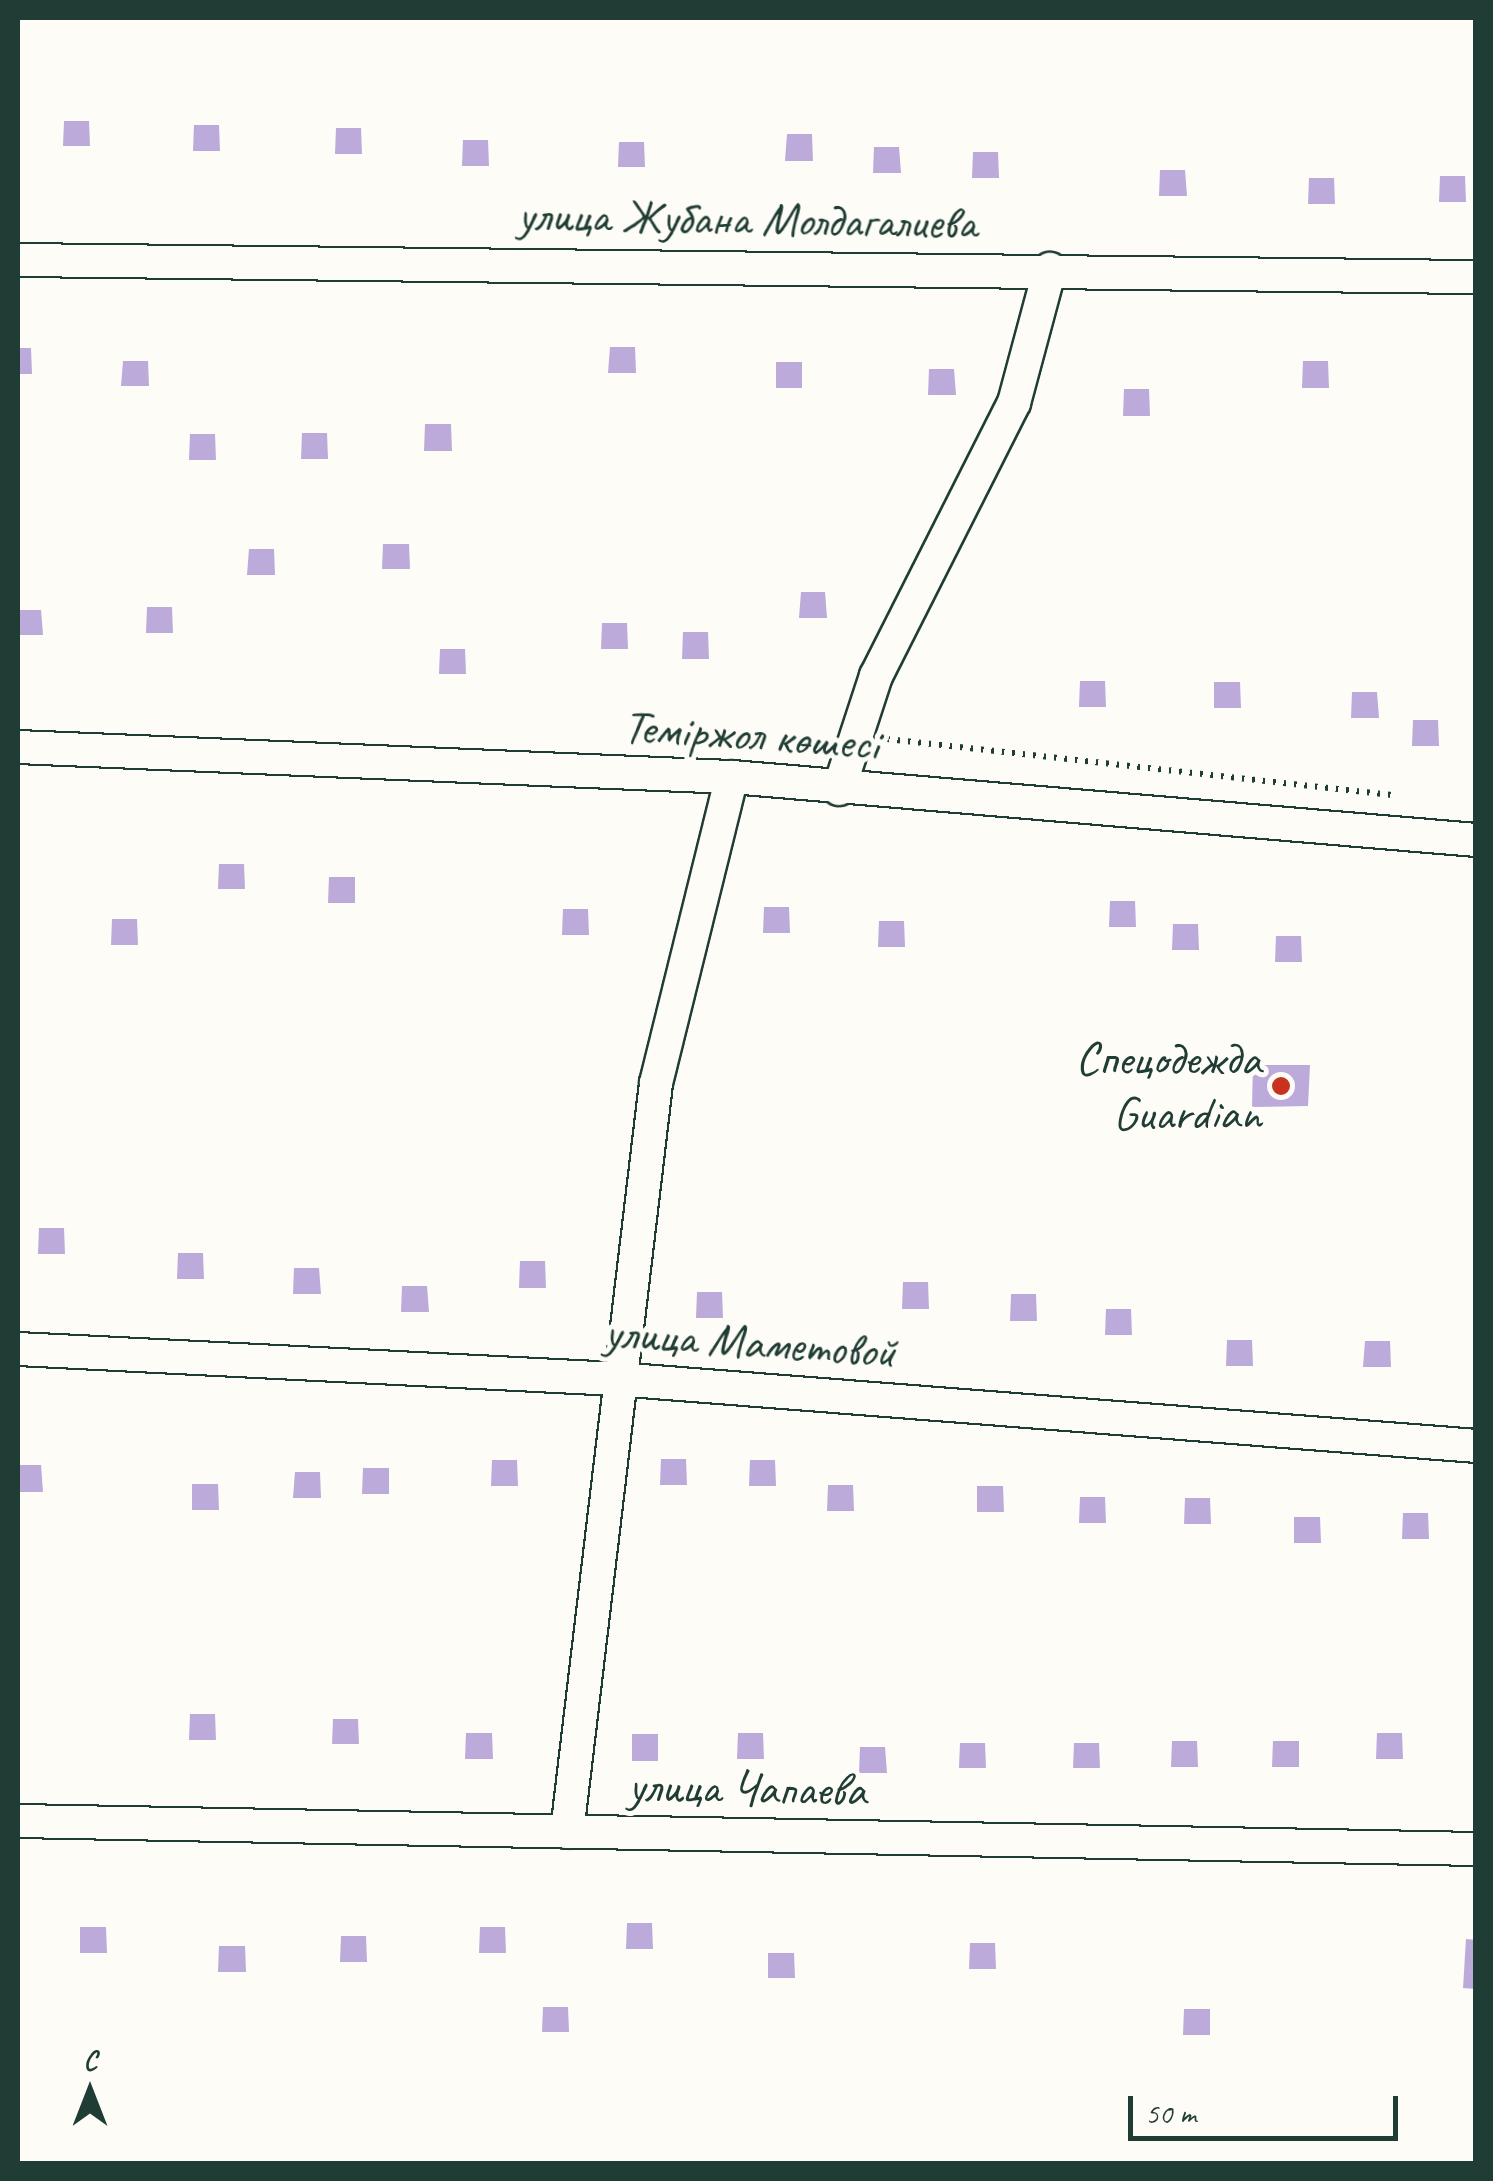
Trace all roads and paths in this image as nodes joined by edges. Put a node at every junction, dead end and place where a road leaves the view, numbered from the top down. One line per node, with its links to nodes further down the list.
1 (18, 260): 2 (street, улица Жубана Молдагалиева)
2 (1050, 270): 3 (street, улица Жубана Молдагалиева); 4 (street)
3 (1476, 276)
4 (856, 735): 7 (street); 8 (path)
5 (18, 747): 6 (street, Теміржол көшесі)
6 (732, 777): 7 (street, Теміржол көшесі); 11 (street)
7 (839, 788): 9 (street, Теміржол көшесі)
8 (1398, 796)
9 (1476, 840)
10 (18, 1349): 11 (street, улица Маметовой)
11 (616, 1379): 12 (street, улица Маметовой); 14 (street)
12 (1476, 1446)
13 (18, 1820): 14 (street, улица Чапаева)
14 (567, 1832): 15 (street, улица Чапаева)
15 (1476, 1850)

